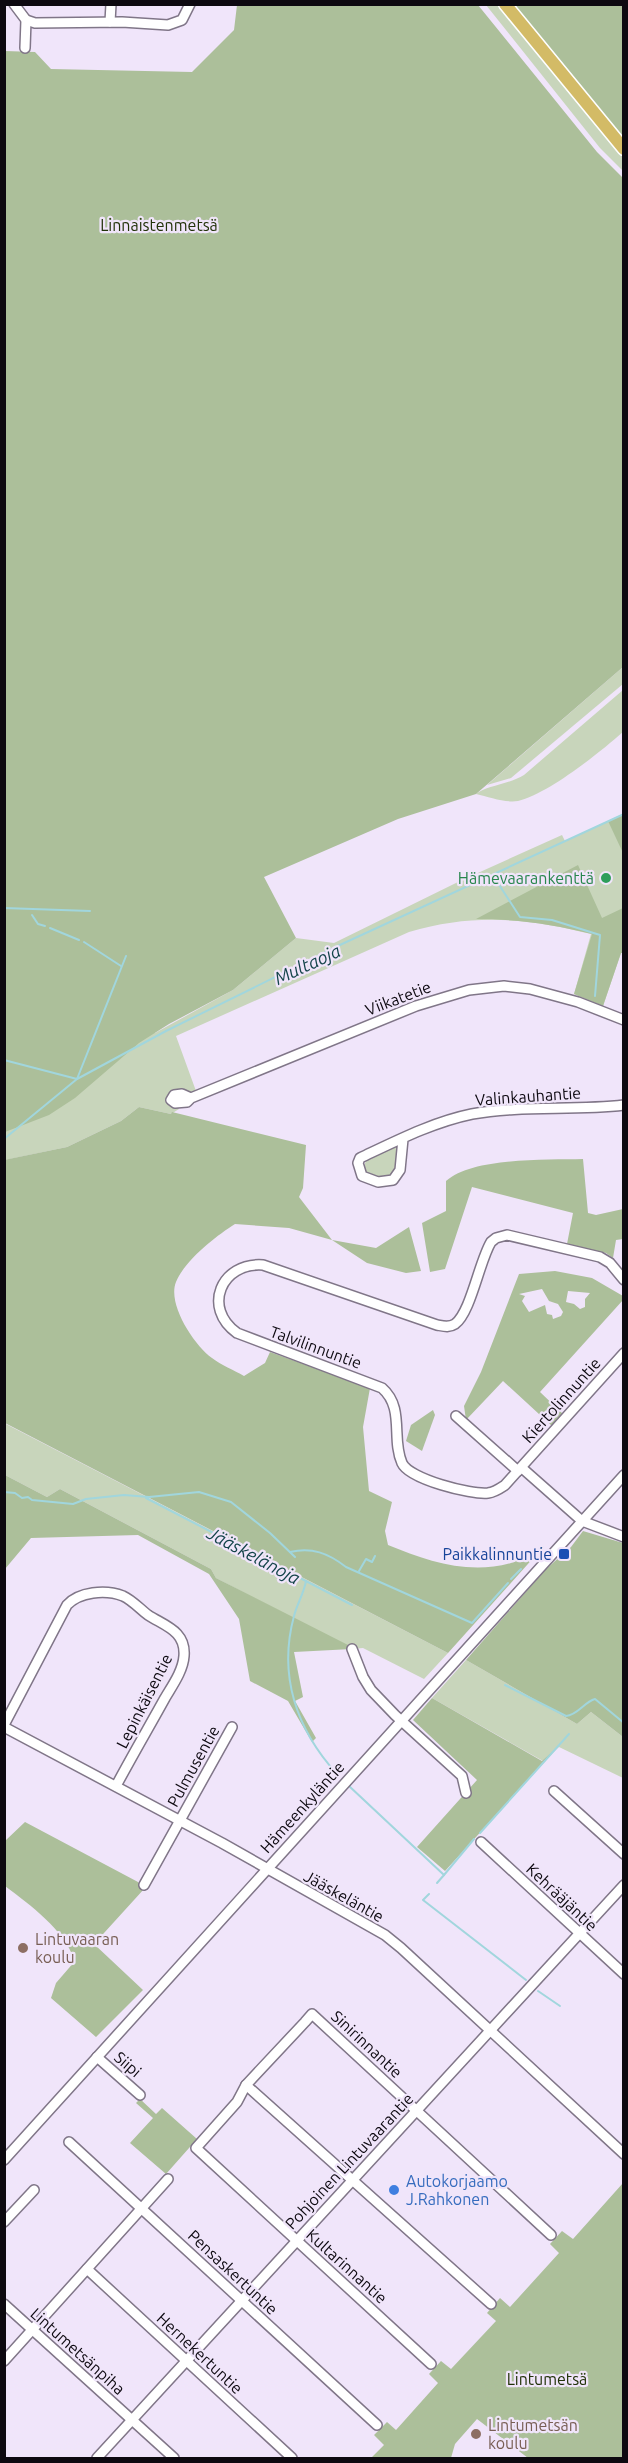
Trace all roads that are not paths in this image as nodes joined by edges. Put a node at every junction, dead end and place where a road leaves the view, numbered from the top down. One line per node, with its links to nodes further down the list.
1 (14, 4): 5 (street)
2 (111, 4): 6 (street)
3 (190, 4): 6 (street)
4 (505, 4): 8 (main road)
5 (26, 20): 6 (street); 7 (street)
6 (110, 22)
7 (25, 48)
8 (624, 149)
9 (624, 1020): 10 (street, Viikatetie)
10 (191, 1098)
11 (624, 1105): 12 (street, Valinkauhantie)
12 (403, 1139): 12 (street, Valinkauhantie)
13 (624, 1280): 16 (street, Talvilinnuntie)
14 (624, 1353): 16 (street, Kiertolinnuntie)
15 (456, 1416): 16 (street)
16 (520, 1470): 18 (street)
17 (624, 1475): 18 (street, Hämeenkyläntie)
18 (582, 1521): 19 (street); 21 (street, Hämeenkyläntie)
19 (624, 1537)
20 (352, 1649): 21 (street)
21 (401, 1720): 26 (street); 30 (street, Hämeenkyläntie)
22 (4, 1726): 24 (street, Jääskeläntie); 24 (street, Lepinkäisentie)
23 (232, 1727): 27 (street, Pulmusentie)
24 (116, 1786): 27 (street, Jääskeläntie)
25 (554, 1791): 29 (street)
26 (466, 1793)
27 (180, 1821): 30 (street, Jääskeläntie); 31 (street, Pulmusentie)
28 (481, 1842): 33 (street, Kehrääjäntie)
29 (624, 1854)
30 (266, 1870): 35 (street, Jääskeläntie); 36 (street, Hämeenkyläntie)
31 (144, 1885)
32 (624, 1885): 33 (street, Pohjoinen Lintuvaarantie)
33 (579, 1934): 34 (street, Kehrääjäntie); 35 (street, Pohjoinen Lintuvaarantie)
34 (624, 1974)
35 (490, 2031): 39 (street, Pohjoinen Lintuvaarantie); 41 (street, Jääskeläntie)
36 (97, 2057): 38 (street, Siipi); 42 (street, Hämeenkyläntie)
37 (246, 2085): 39 (street, Sinirinnantie); 44 (street); 49 (street, Kultarinnantie)
38 (140, 2095)
39 (416, 2110): 44 (street, Pohjoinen Lintuvaarantie); 48 (street, Sinirinnantie)
40 (69, 2142): 46 (street, Pensaskertuntie)
41 (624, 2154)
42 (4, 2160)
43 (168, 2179): 46 (street)
44 (352, 2180): 49 (street, Pohjoinen Lintuvaarantie); 53 (street)
45 (34, 2190): 47 (street)
46 (141, 2208): 50 (street); 51 (street, Pensaskertuntie)
47 (4, 2222)
48 (551, 2235)
49 (296, 2241): 51 (street, Pohjoinen Lintuvaarantie); 57 (street, Kultarinnantie)
50 (87, 2269): 54 (street); 55 (street, Hernekertuntie)
51 (241, 2300): 55 (street, Pohjoinen Lintuvaarantie); 59 (street, Pensaskertuntie)
52 (4, 2304): 54 (street, Lintumetsänpiha)
53 (491, 2304)
54 (33, 2330): 56 (street); 58 (street, Lintumetsänpiha)
55 (186, 2360): 58 (street, Pohjoinen Lintuvaarantie); 62 (street, Hernekertuntie)
56 (4, 2361)
57 (431, 2364)
58 (132, 2420): 60 (street, Pohjoinen Lintuvaarantie); 61 (street, Lintumetsänpiha)
59 (377, 2425)
60 (97, 2458)
61 (174, 2458)
62 (292, 2458)

